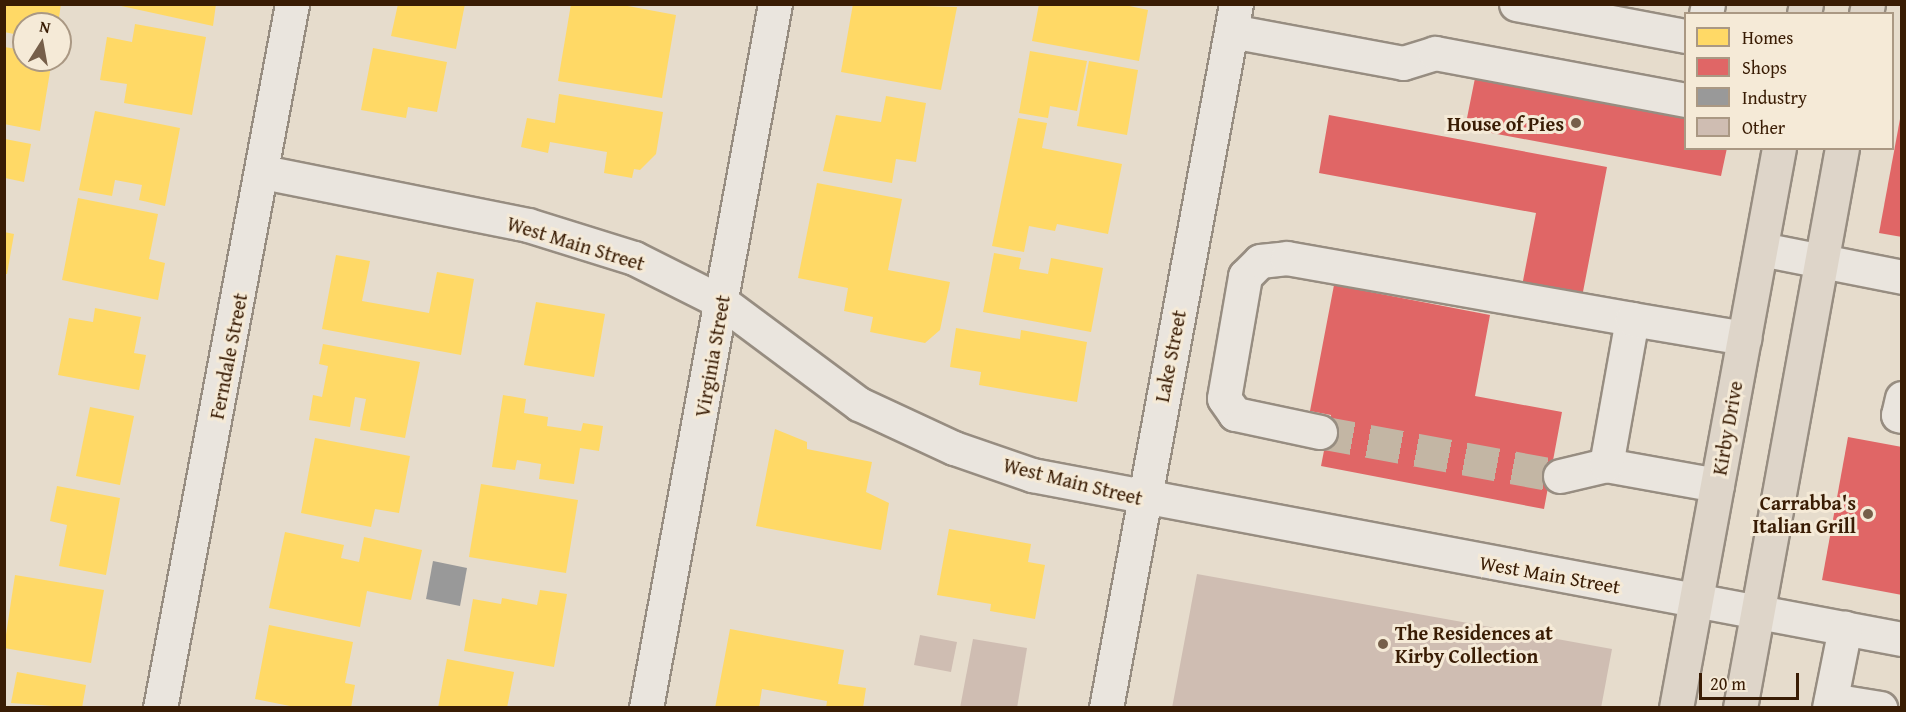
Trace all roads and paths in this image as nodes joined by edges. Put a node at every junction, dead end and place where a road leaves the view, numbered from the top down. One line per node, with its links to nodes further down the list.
1 (292, 4): 9 (street, Ferndale Street)
2 (775, 4): 13 (street, Virginia Street)
3 (1516, 4): 5 (street)
4 (1233, 18): 6 (street); 22 (street, Lake Street)
5 (1684, 36)
6 (1684, 100)
7 (1779, 150): 10 (main road, Kirby Drive)
8 (1842, 150): 11 (main road)
9 (263, 172): 13 (street, West Main Street); 28 (street, Ferndale Street)
10 (1761, 249): 11 (street); 15 (main road, Kirby Drive)
11 (1821, 262): 12 (street); 24 (main road)
12 (1902, 277)
13 (722, 302): 22 (street, West Main Street); 29 (street, Virginia Street)
14 (1632, 320): 15 (street); 18 (street); 19 (street)
15 (1744, 338): 21 (main road, Kirby Drive)
16 (1902, 398): 17 (street)
17 (1902, 416)
18 (1320, 432)
19 (1606, 465): 20 (street); 21 (street)
20 (1560, 476)
21 (1717, 485): 23 (main road, Kirby Drive)
22 (1144, 499): 23 (street, West Main Street); 30 (street, Lake Street)
23 (1696, 600): 24 (street, West Main Street); 31 (main road, Kirby Drive)
24 (1758, 612): 25 (street, West Main Street); 32 (main road)
25 (1845, 628): 26 (street, West Main Street); 27 (street)
26 (1902, 639)
27 (1830, 704): 33 (street)
28 (160, 708)
29 (646, 708)
30 (1106, 708)
31 (1676, 708)
32 (1740, 708)
33 (1880, 708)

